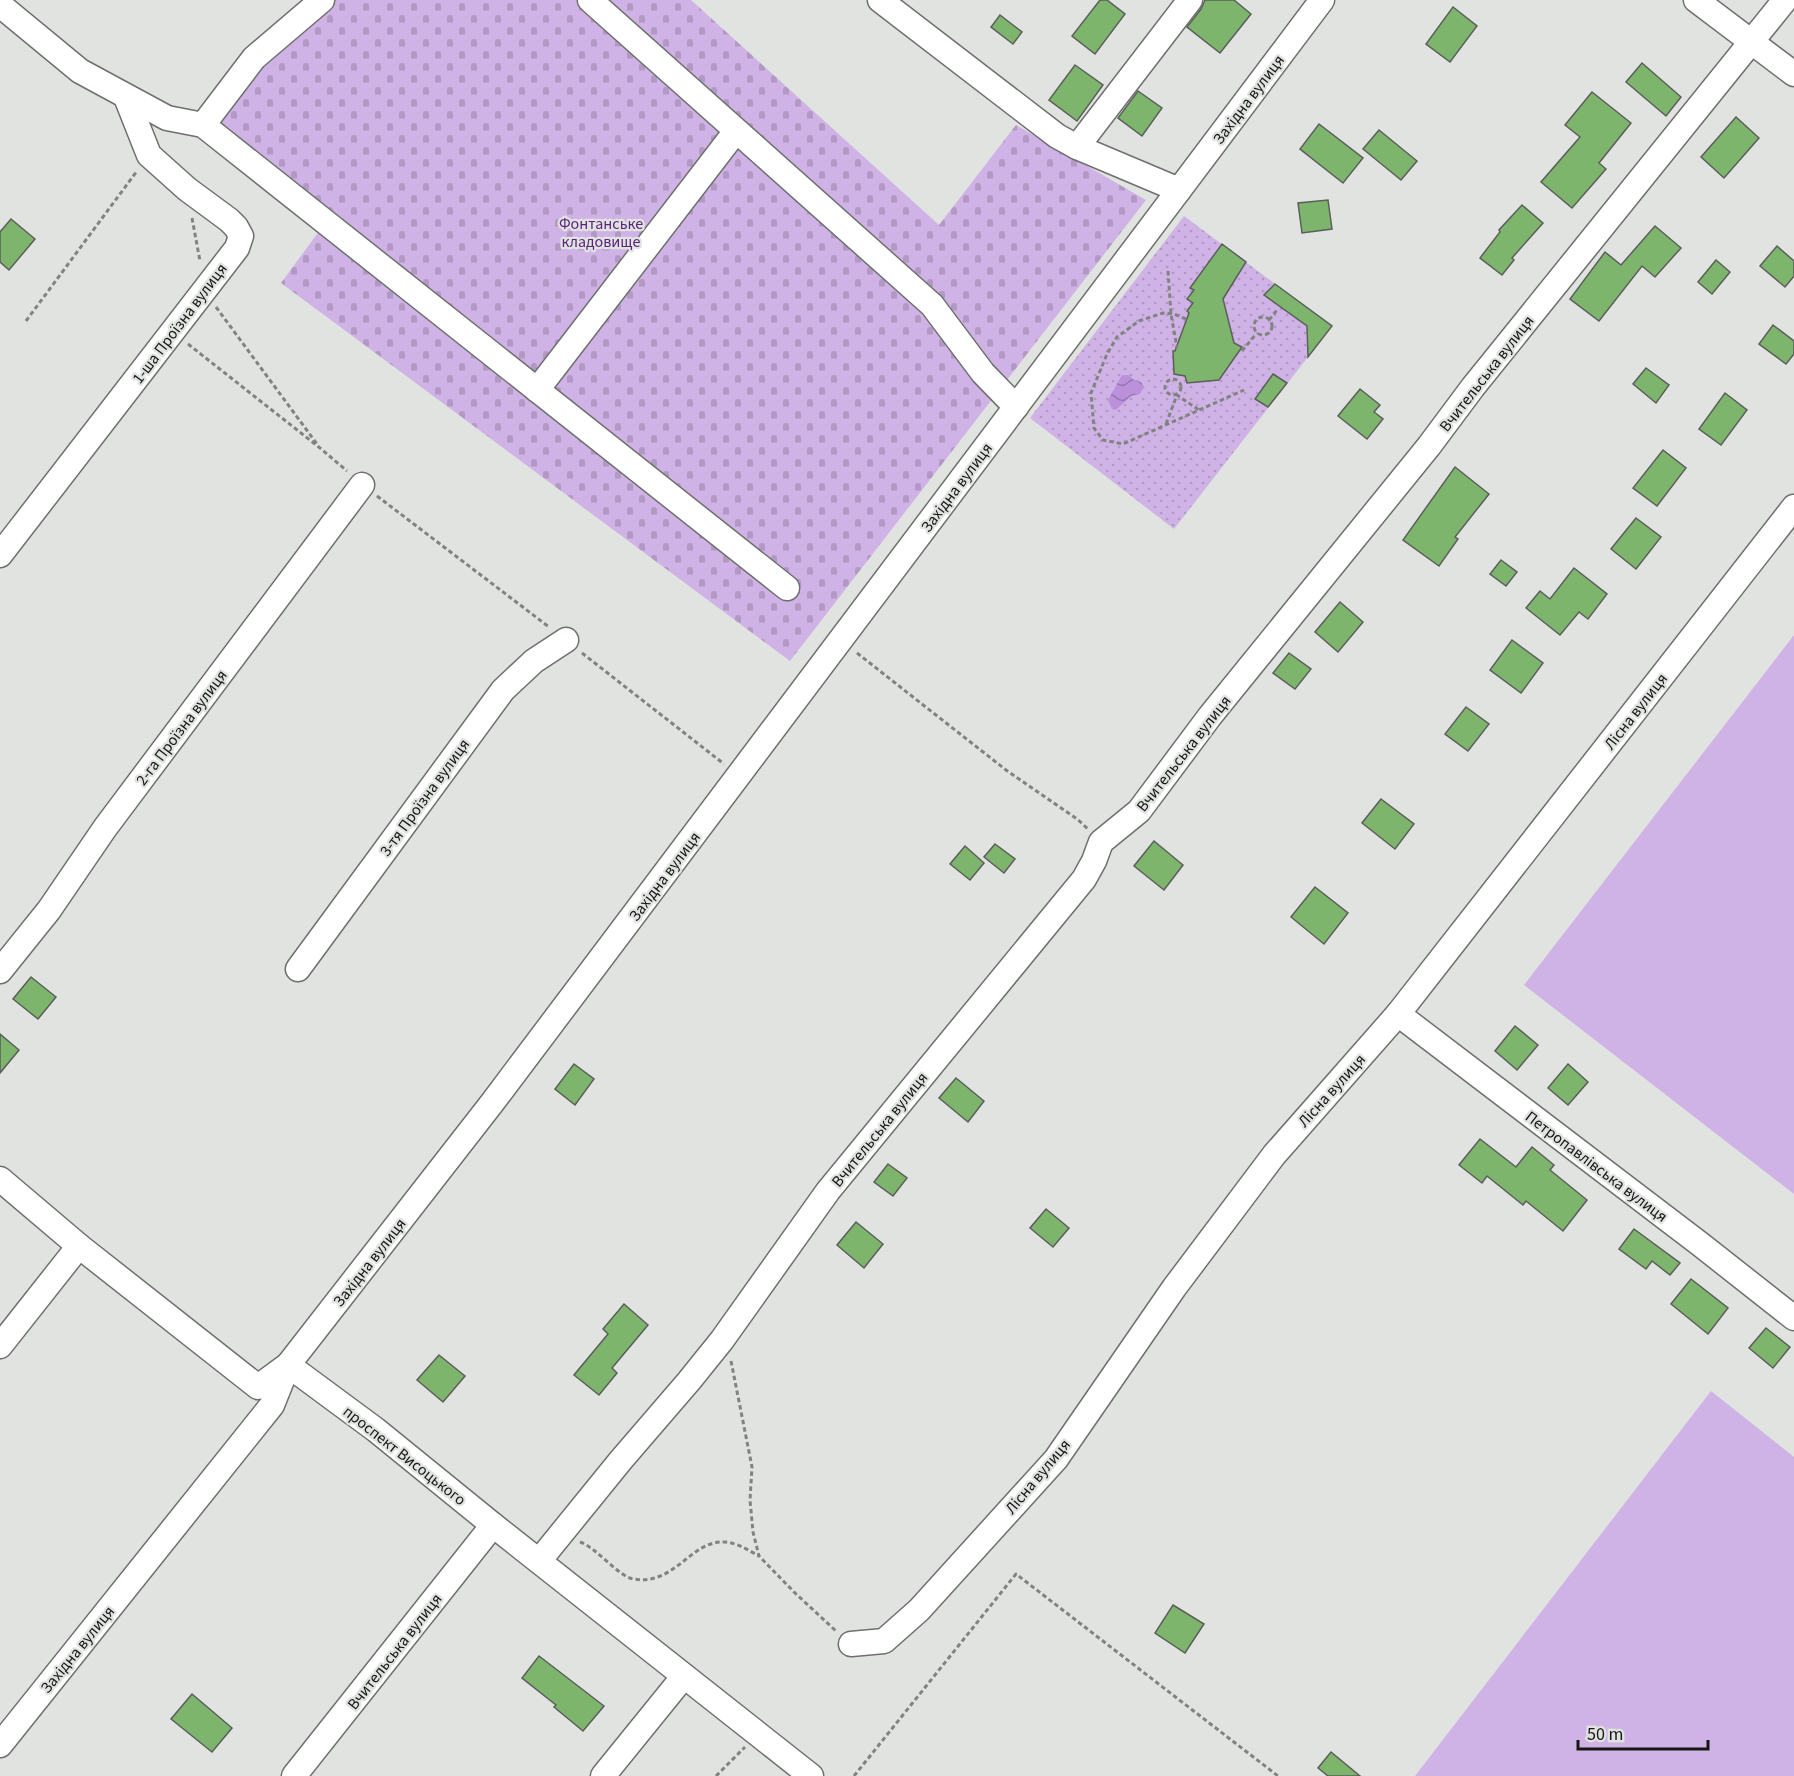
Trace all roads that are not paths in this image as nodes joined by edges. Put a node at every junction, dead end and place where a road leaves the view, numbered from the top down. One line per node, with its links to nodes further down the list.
1 (322, 0): 12 (street)
2 (590, 0): 13 (street)
3 (880, 0): 14 (street)
4 (1190, 0): 14 (street)
5 (1322, 0): 15 (street, Західна вулиця)
6 (1696, 0): 9 (street)
7 (1785, 0): 9 (street, Вчительська вулиця)
8 (0, 5): 11 (street)
9 (1753, 41): 10 (street); 32 (street, Вчительська вулиця)
10 (1794, 74)
11 (126, 97): 12 (street); 20 (street, 1-ша Проїзна вулиця)
12 (203, 125): 16 (street)
13 (736, 131): 16 (street); 17 (street)
14 (1077, 147): 15 (street)
15 (1179, 190): 17 (street, Західна вулиця)
16 (537, 390): 21 (street)
17 (1016, 407): 30 (street, Західна вулиця)
18 (362, 485): 24 (street, 2-га Проїзна вулиця)
19 (1794, 507): 25 (street, Лісна вулиця)
20 (0, 555)
21 (787, 588)
22 (566, 640): 23 (street, 3-тя Проїзна вулиця)
23 (298, 969)
24 (0, 971)
25 (1398, 1014): 28 (street, Петропавлівська вулиця); 33 (street, Лісна вулиця)
26 (0, 1179): 27 (street)
27 (79, 1246): 29 (street); 30 (street)
28 (1794, 1318)
29 (0, 1346)
30 (288, 1365): 31 (street, проспект Висоцького); 35 (street, Західна вулиця)
31 (493, 1525): 32 (street, проспект Висоцького); 36 (street, Вчительська вулиця)
32 (539, 1561): 34 (street, проспект Висоцького)
33 (851, 1644)
34 (684, 1676): 37 (street); 38 (street, проспект Висоцького)
35 (0, 1745)
36 (294, 1776)
37 (603, 1776)
38 (811, 1776)

